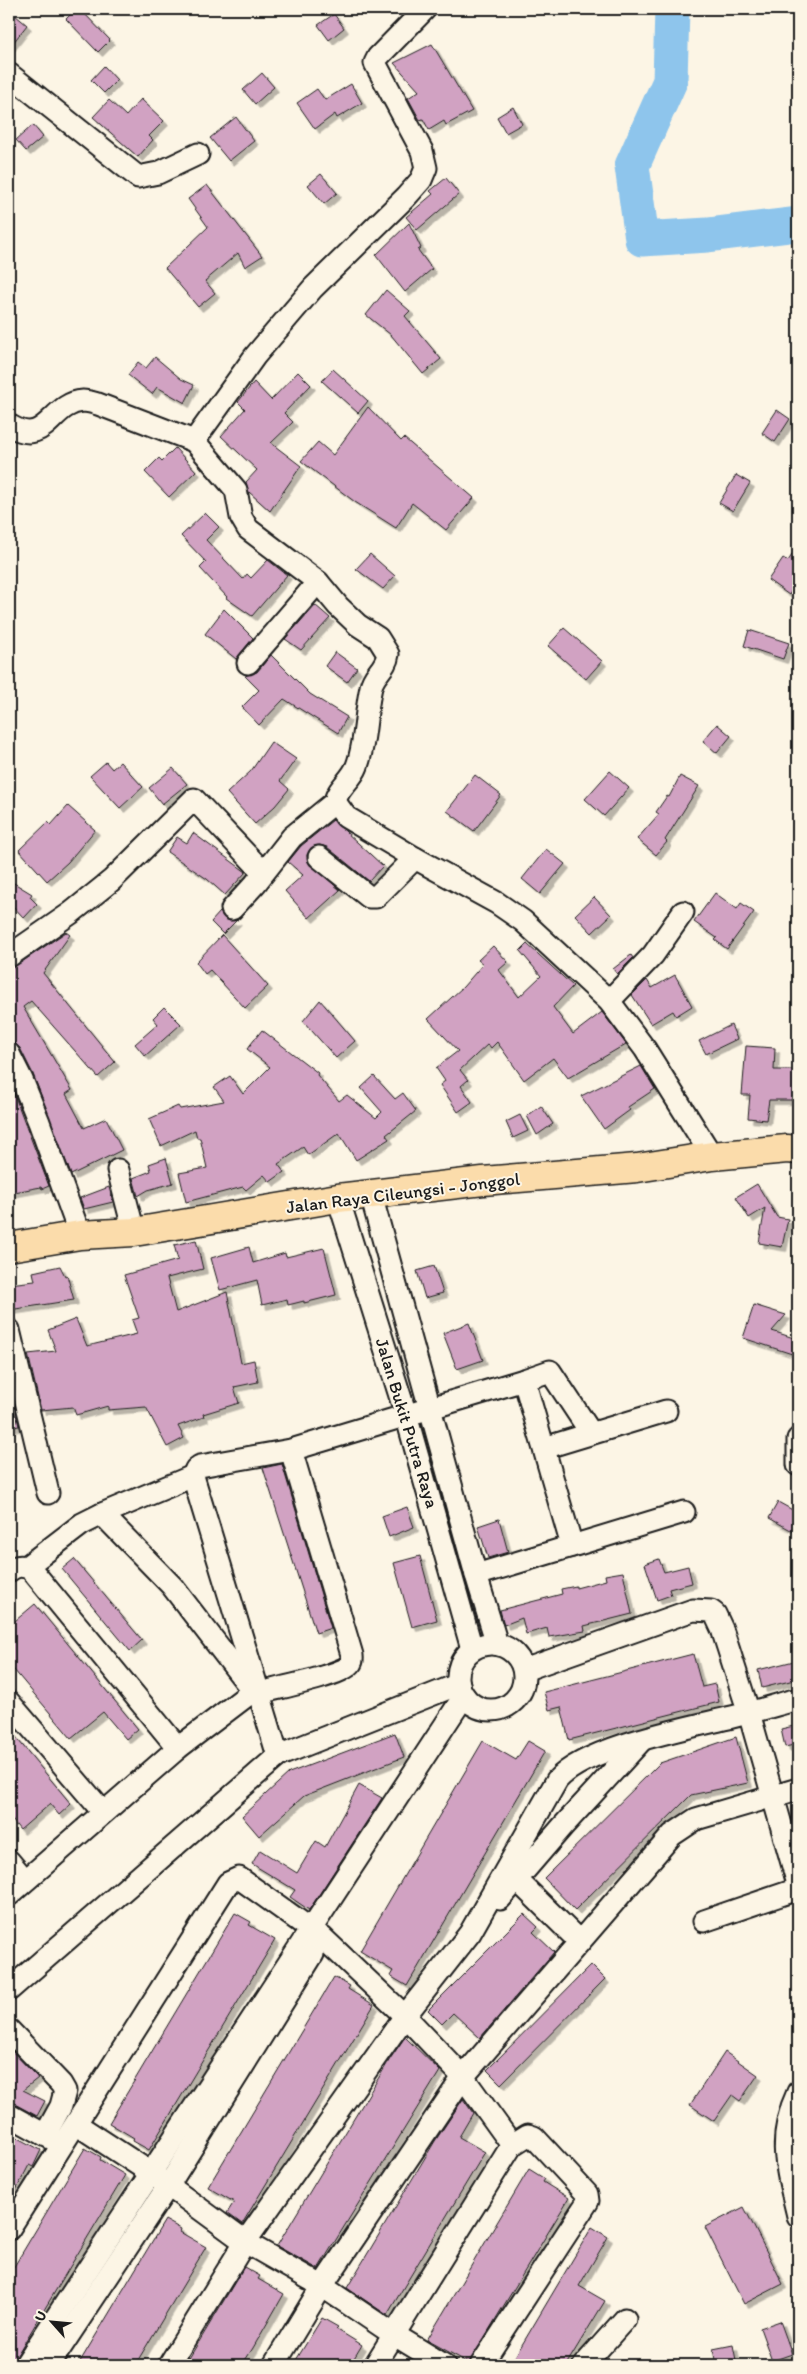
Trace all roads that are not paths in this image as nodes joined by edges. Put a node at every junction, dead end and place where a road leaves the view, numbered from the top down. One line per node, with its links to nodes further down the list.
1 (425, 9): 5 (street)
2 (9, 74): 3 (street)
3 (198, 154)
4 (9, 425): 5 (street)
5 (194, 441): 6 (street)
6 (318, 582): 7 (street); 8 (street)
7 (248, 663)
8 (335, 802): 10 (street); 11 (street)
9 (319, 858): 10 (street)
10 (415, 858): 15 (street)
11 (263, 872): 12 (street); 14 (street)
12 (232, 910)
13 (683, 912): 15 (street)
14 (9, 956)
15 (609, 1001): 18 (street)
16 (9, 1054): 23 (street)
17 (798, 1150): 18 (main road, Jalan Raya Cileungsi - Jonggol)
18 (712, 1156): 20 (main road, Jalan Raya Cileungsi - Jonggol)
19 (118, 1170): 22 (street)
20 (371, 1195): 21 (main road, Jalan Raya Cileungsi - Jonggol); 27 (street, Jalan Bukit Putra Raya)
21 (338, 1198): 22 (main road, Jalan Raya Cileungsi - Jonggol); 29 (street, Jalan Bukit Putra Raya)
22 (134, 1232): 23 (main road, Jalan Raya Cileungsi - Jonggol)
23 (80, 1235): 24 (main road, Jalan Raya Cileungsi - Jonggol)
24 (9, 1247)
25 (9, 1330): 36 (street)
26 (524, 1380): 27 (street); 30 (street); 32 (street)
27 (431, 1407): 29 (street); 41 (street, Jalan Bukit Putra Raya)
28 (666, 1410): 30 (street)
29 (406, 1415): 33 (street); 43 (street, Jalan Bukit Putra Raya)
30 (591, 1433): 32 (street)
31 (798, 1439): 34 (street)
32 (544, 1448): 39 (street)
33 (291, 1450): 35 (street); 45 (street)
34 (798, 1465)
35 (193, 1476): 38 (street); 45 (street)
36 (48, 1494)
37 (684, 1512): 39 (street)
38 (102, 1514): 40 (street); 45 (street)
39 (572, 1546): 41 (street)
40 (13, 1570): 51 (street)
41 (476, 1575): 42 (street, Jalan Bukit Putra Raya)
42 (497, 1644): 43 (street); 44 (street)
43 (472, 1649): 46 (street)
44 (524, 1670): 46 (street); 49 (street)
45 (256, 1692): 51 (street); 52 (street)
46 (465, 1695): 52 (street); 66 (street)
47 (798, 1699): 49 (street)
48 (9, 1702): 56 (street)
49 (749, 1713): 50 (street); 54 (street)
50 (642, 1739): 55 (street); 57 (street)
51 (178, 1748): 56 (street)
52 (278, 1756): 68 (street)
53 (798, 1789): 54 (street)
54 (773, 1796): 61 (street); 67 (street)
55 (545, 1803): 57 (street); 65 (street)
56 (103, 1812): 59 (street)
57 (563, 1826): 60 (street)
58 (9, 1861): 59 (street)
59 (25, 1880): 63 (street)
60 (517, 1880): 65 (street); 67 (street)
61 (798, 1884)
62 (798, 1889): 64 (street)
63 (9, 1895)
64 (704, 1921)
65 (470, 1933): 69 (street)
66 (318, 1934): 69 (street); 74 (street); 77 (street); 78 (street)
67 (579, 1941): 71 (street)
68 (9, 1990)
69 (405, 2016): 71 (street); 81 (street)
70 (9, 2030): 75 (street)
71 (463, 2077): 76 (street); 82 (street)
72 (798, 2092): 79 (street)
73 (9, 2115): 75 (street)
74 (76, 2124): 75 (street); 77 (street)
75 (54, 2139): 80 (street)
76 (512, 2145): 84 (street); 91 (street)
77 (150, 2173): 78 (street); 85 (street)
78 (168, 2186): 81 (street); 86 (street)
79 (798, 2216)
80 (9, 2229)
81 (245, 2242): 82 (street); 87 (street)
82 (322, 2286): 84 (street); 88 (street)
83 (626, 2319): 92 (street)
84 (393, 2334): 89 (street); 90 (street)
85 (26, 2365)
86 (49, 2365)
87 (169, 2365)
88 (274, 2365)
89 (376, 2365)
90 (444, 2365)
91 (481, 2365)
92 (584, 2365)

